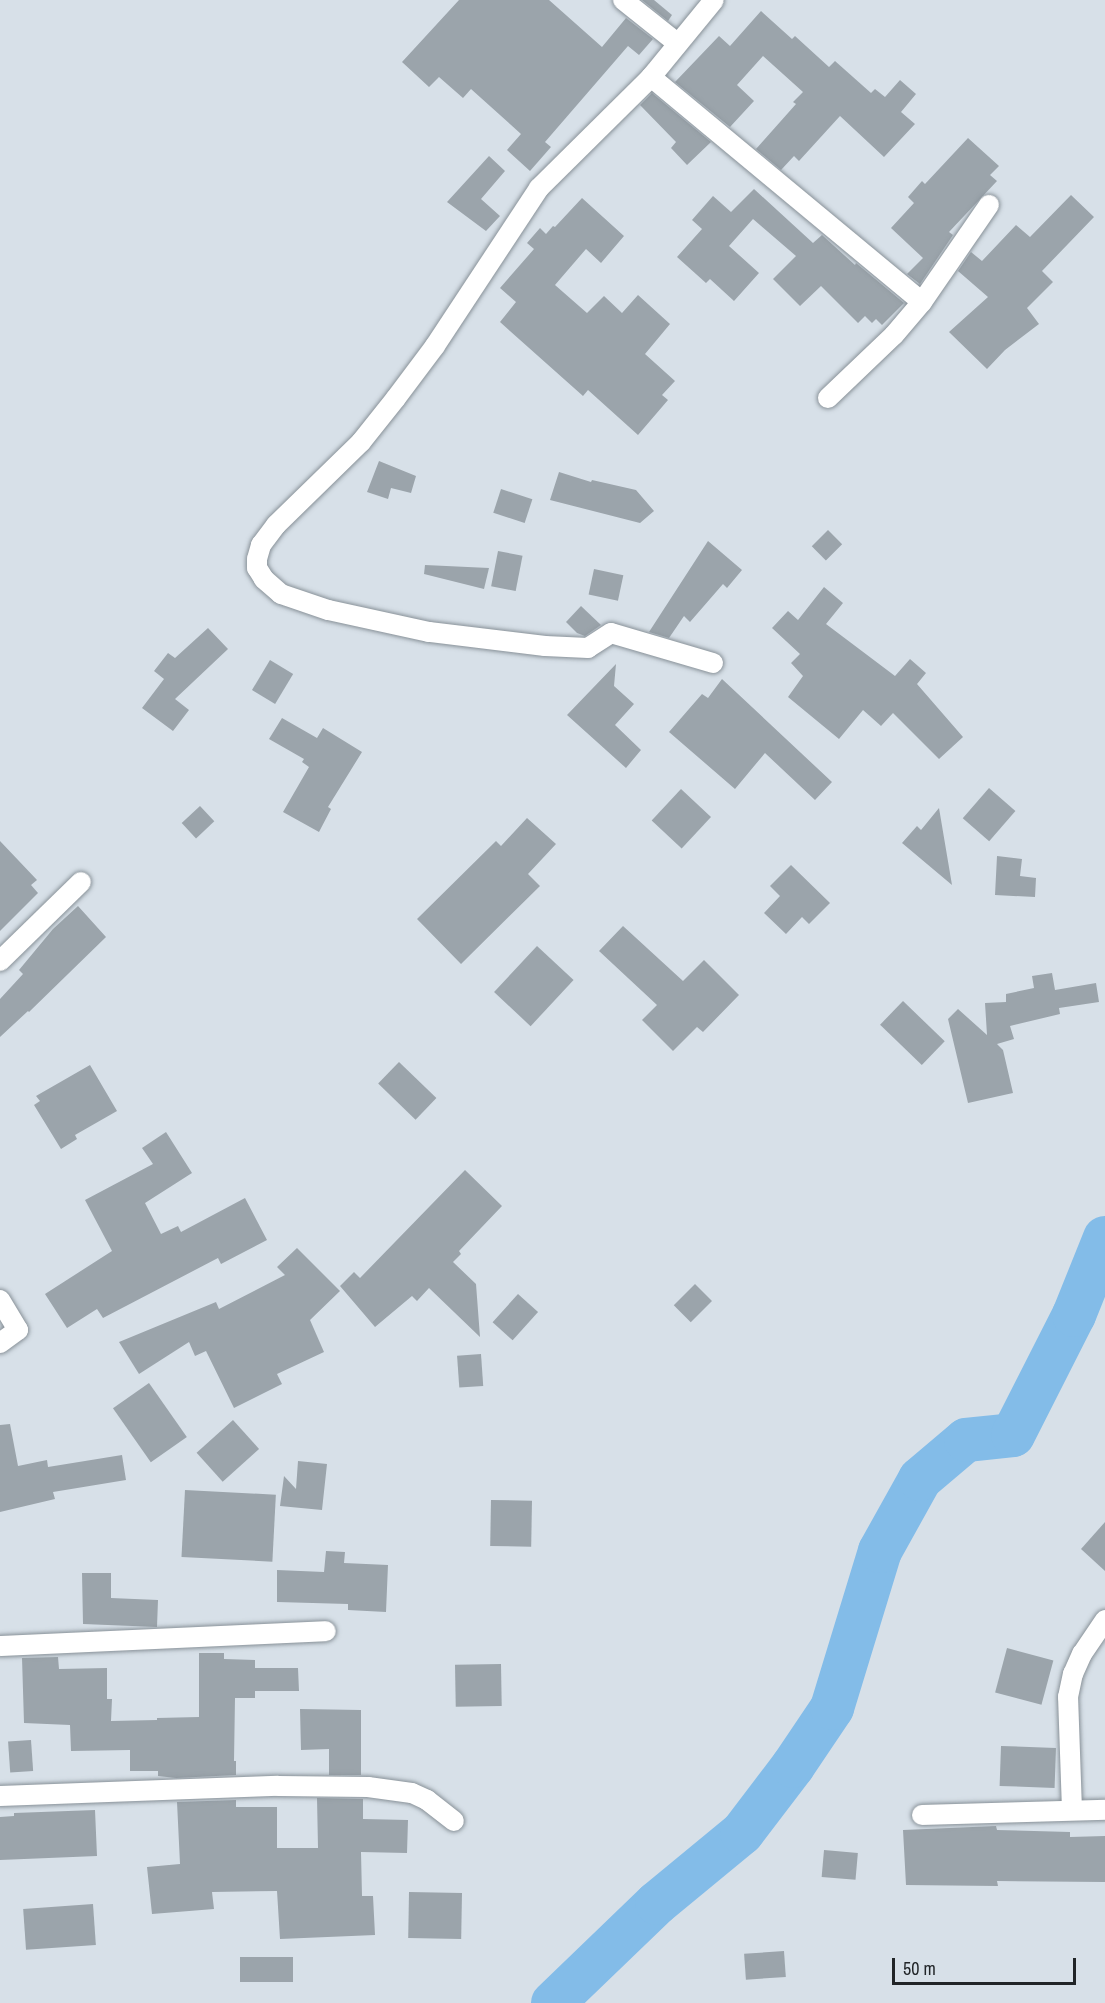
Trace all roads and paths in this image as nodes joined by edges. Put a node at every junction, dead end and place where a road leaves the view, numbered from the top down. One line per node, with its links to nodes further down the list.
1 (623, 0): 3 (street)
2 (714, 0): 3 (street)
3 (677, 43): 4 (street)
4 (651, 77): 6 (street); 8 (street)
5 (989, 205): 6 (street)
6 (922, 302): 7 (street)
7 (828, 398)
8 (713, 663)
9 (81, 882): 10 (street)
10 (0, 962)
11 (0, 1300): 12 (street)
12 (0, 1343)
13 (1105, 1620): 17 (street)
14 (326, 1631): 15 (street)
15 (0, 1646)
16 (0, 1796): 20 (street)
17 (1072, 1810): 18 (street); 19 (street)
18 (1105, 1810)
19 (922, 1815)
20 (454, 1821)

